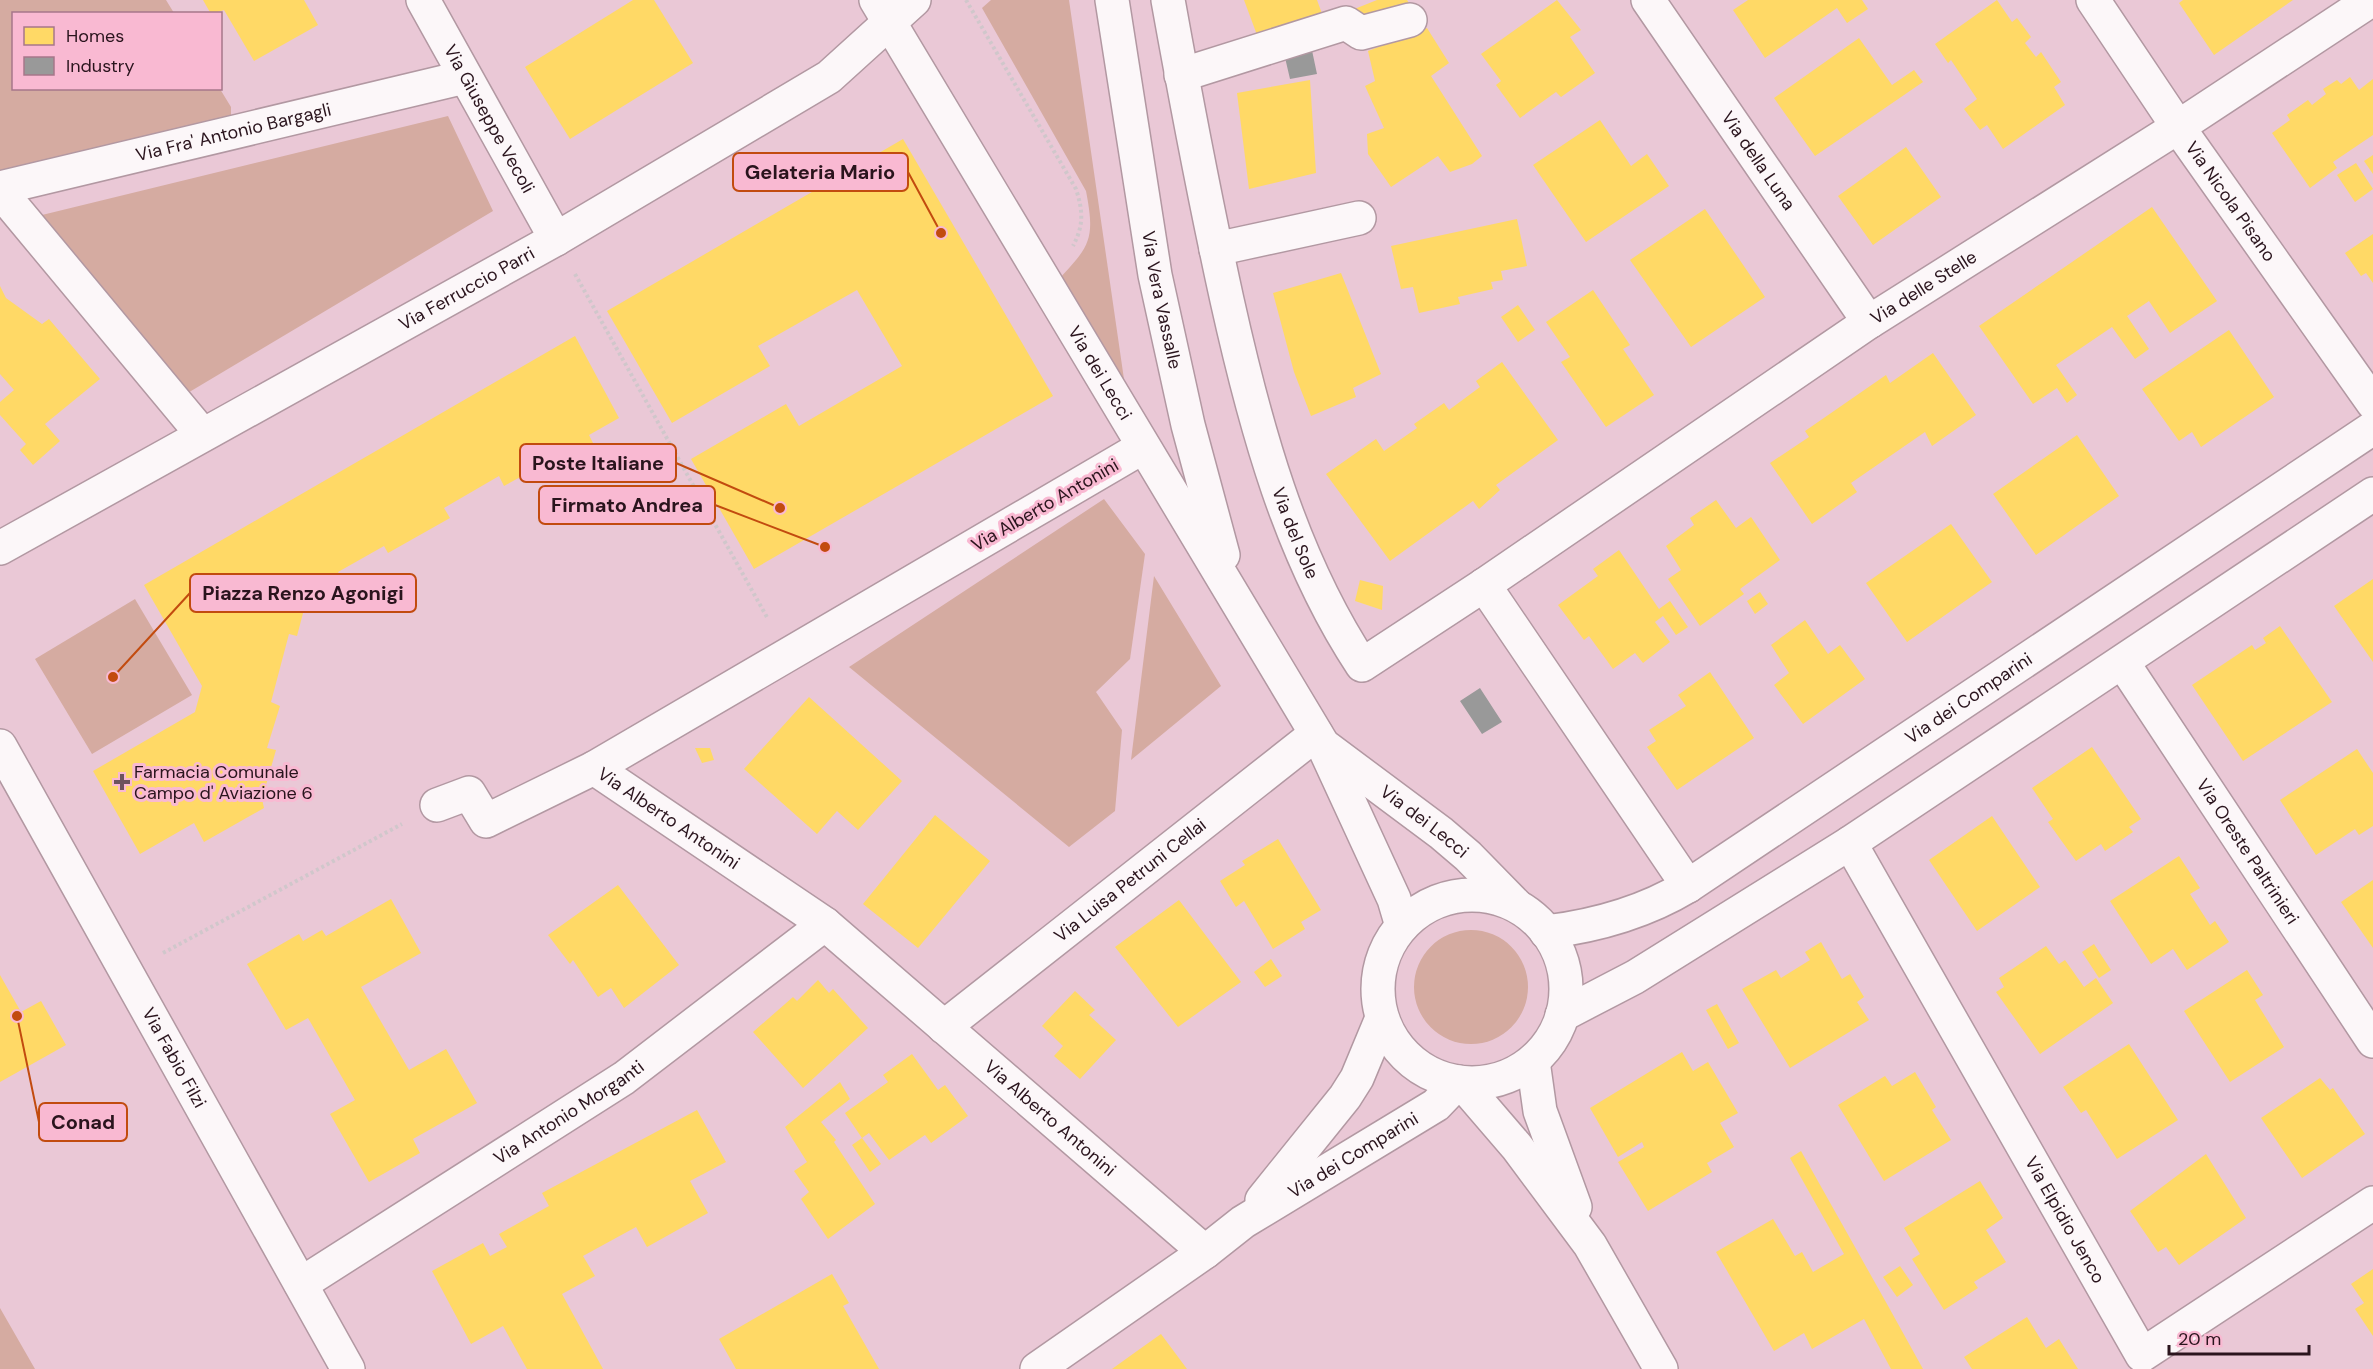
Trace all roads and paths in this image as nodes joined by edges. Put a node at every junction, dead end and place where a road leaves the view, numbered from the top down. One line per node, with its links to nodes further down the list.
1 (423, 0): 12 (street, Via Giuseppe Vecoli)
2 (914, 0): 9 (street, Via Ferruccio Parri)
3 (966, 0): 18 (path)
4 (1112, 0): 27 (street, Via Vera Vassalle)
5 (1168, 0): 11 (street, Via del Sole)
6 (1648, 0): 19 (street, Via della Luna)
7 (2093, 0): 13 (street, Via Nicola Pisano)
8 (2371, 0): 13 (street, Via delle Stelle)
9 (883, 11): 16 (street, Via Ferruccio Parri); 18 (street, Via dei Lecci)
10 (1410, 20): 11 (street)
11 (1181, 75): 17 (street, Via del Sole)
12 (465, 77): 14 (street, Via Fra' Antonio Bargagli); 16 (street, Via Giuseppe Vecoli)
13 (2178, 127): 19 (street, Via delle Stelle); 20 (street, Via Nicola Pisano)
14 (0, 189): 22 (street)
15 (1359, 218): 17 (street)
16 (556, 239): 22 (street, Via Ferruccio Parri); 28 (path)
17 (1216, 249): 26 (street, Via del Sole)
18 (1039, 272): 23 (street, Via dei Lecci)
19 (1869, 321): 26 (street, Via delle Stelle)
20 (2373, 402)
21 (2373, 428): 35 (street, Via dei Comparini)
22 (202, 434): 25 (street, Via Ferruccio Parri)
23 (1143, 447): 27 (street, Via dei Lecci); 28 (street, Via Alberto Antonini)
24 (2373, 494): 29 (street)
25 (0, 548)
26 (1484, 585): 35 (street)
27 (1234, 595): 30 (street, Via dei Lecci)
28 (788, 655): 32 (street, Via Alberto Antonini)
29 (2123, 663): 34 (street); 44 (street, Via Oreste Paltrinieri)
30 (1320, 740): 36 (street, Via dei Lecci); 38 (street, Via dei Lecci); 43 (street, Via Luisa Petruni Cellai)
31 (0, 746): 40 (street, Via Fabio Filzi)
32 (594, 768): 33 (street); 37 (street, Via Alberto Antonini)
33 (437, 805): 40 (path)
34 (1850, 843): 41 (street); 47 (street, Via Elpidio Jenco)
35 (1688, 886): 39 (street, Via dei Comparini)
36 (1516, 905): 38 (street); 39 (street)
37 (825, 924): 43 (street, Via Alberto Antonini); 51 (street, Via Antonio Morganti)
38 (1402, 926): 42 (street)
39 (1546, 932): 41 (street)
40 (126, 973): 51 (street, Via Fabio Filzi)
41 (1562, 1014): 45 (street)
42 (1382, 1018): 46 (street); 48 (street, Via dei Comparini)
43 (944, 1027): 50 (street, Via Alberto Antonini)
44 (2373, 1041)
45 (1533, 1061): 46 (street); 49 (street)
46 (1460, 1083): 48 (street, Via dei Comparini); 49 (street)
47 (2373, 1203)
48 (1243, 1222): 50 (street, Via dei Comparini)
49 (1590, 1245): 54 (street)
50 (1205, 1252): 53 (street, Via dei Comparini)
51 (302, 1284): 52 (street, Via Fabio Filzi)
52 (348, 1369)
53 (1037, 1369)
54 (1661, 1369)

